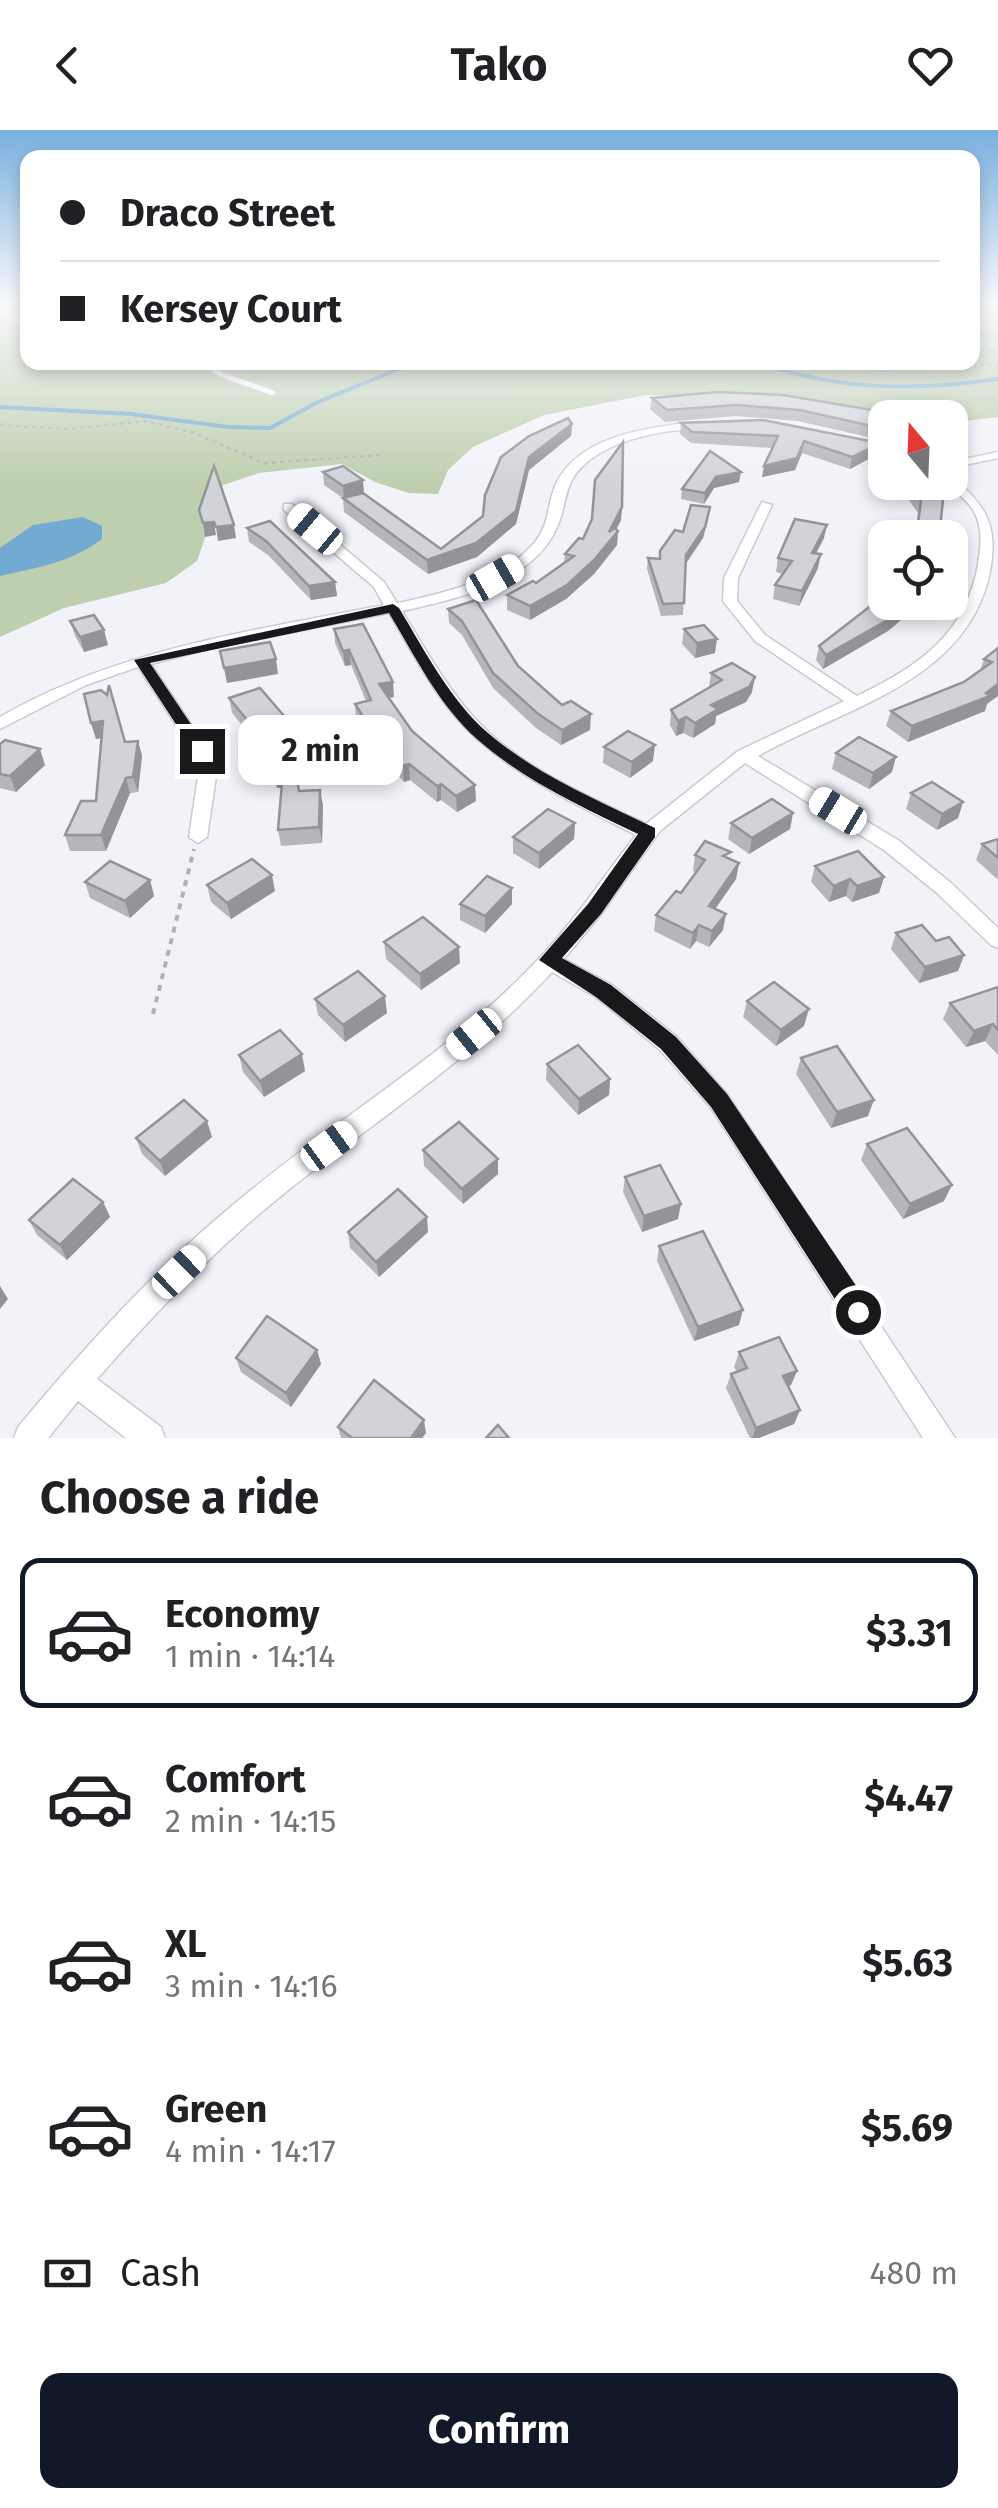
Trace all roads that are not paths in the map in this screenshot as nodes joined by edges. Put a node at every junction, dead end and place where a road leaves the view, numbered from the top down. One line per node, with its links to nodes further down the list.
1 (215, 370): 2 (lane)
2 (273, 393)
3 (722, 424): 9 (street)
4 (998, 455): 5 (street)
5 (968, 461)
6 (966, 500): 11 (street)
7 (766, 506): 11 (street)
8 (288, 507): 9 (street)
9 (393, 608): 10 (street); 14 (street)
10 (142, 660): 12 (street); 15 (street)
11 (853, 700): 13 (street)
12 (0, 724)
13 (744, 755): 14 (street); 16 (street)
14 (648, 832): 17 (street)
15 (198, 836)
16 (998, 940)
17 (548, 960): 18 (street); 21 (street)
18 (76, 1380): 19 (street); 20 (street)
19 (28, 1438)
20 (150, 1438)
21 (940, 1438)

